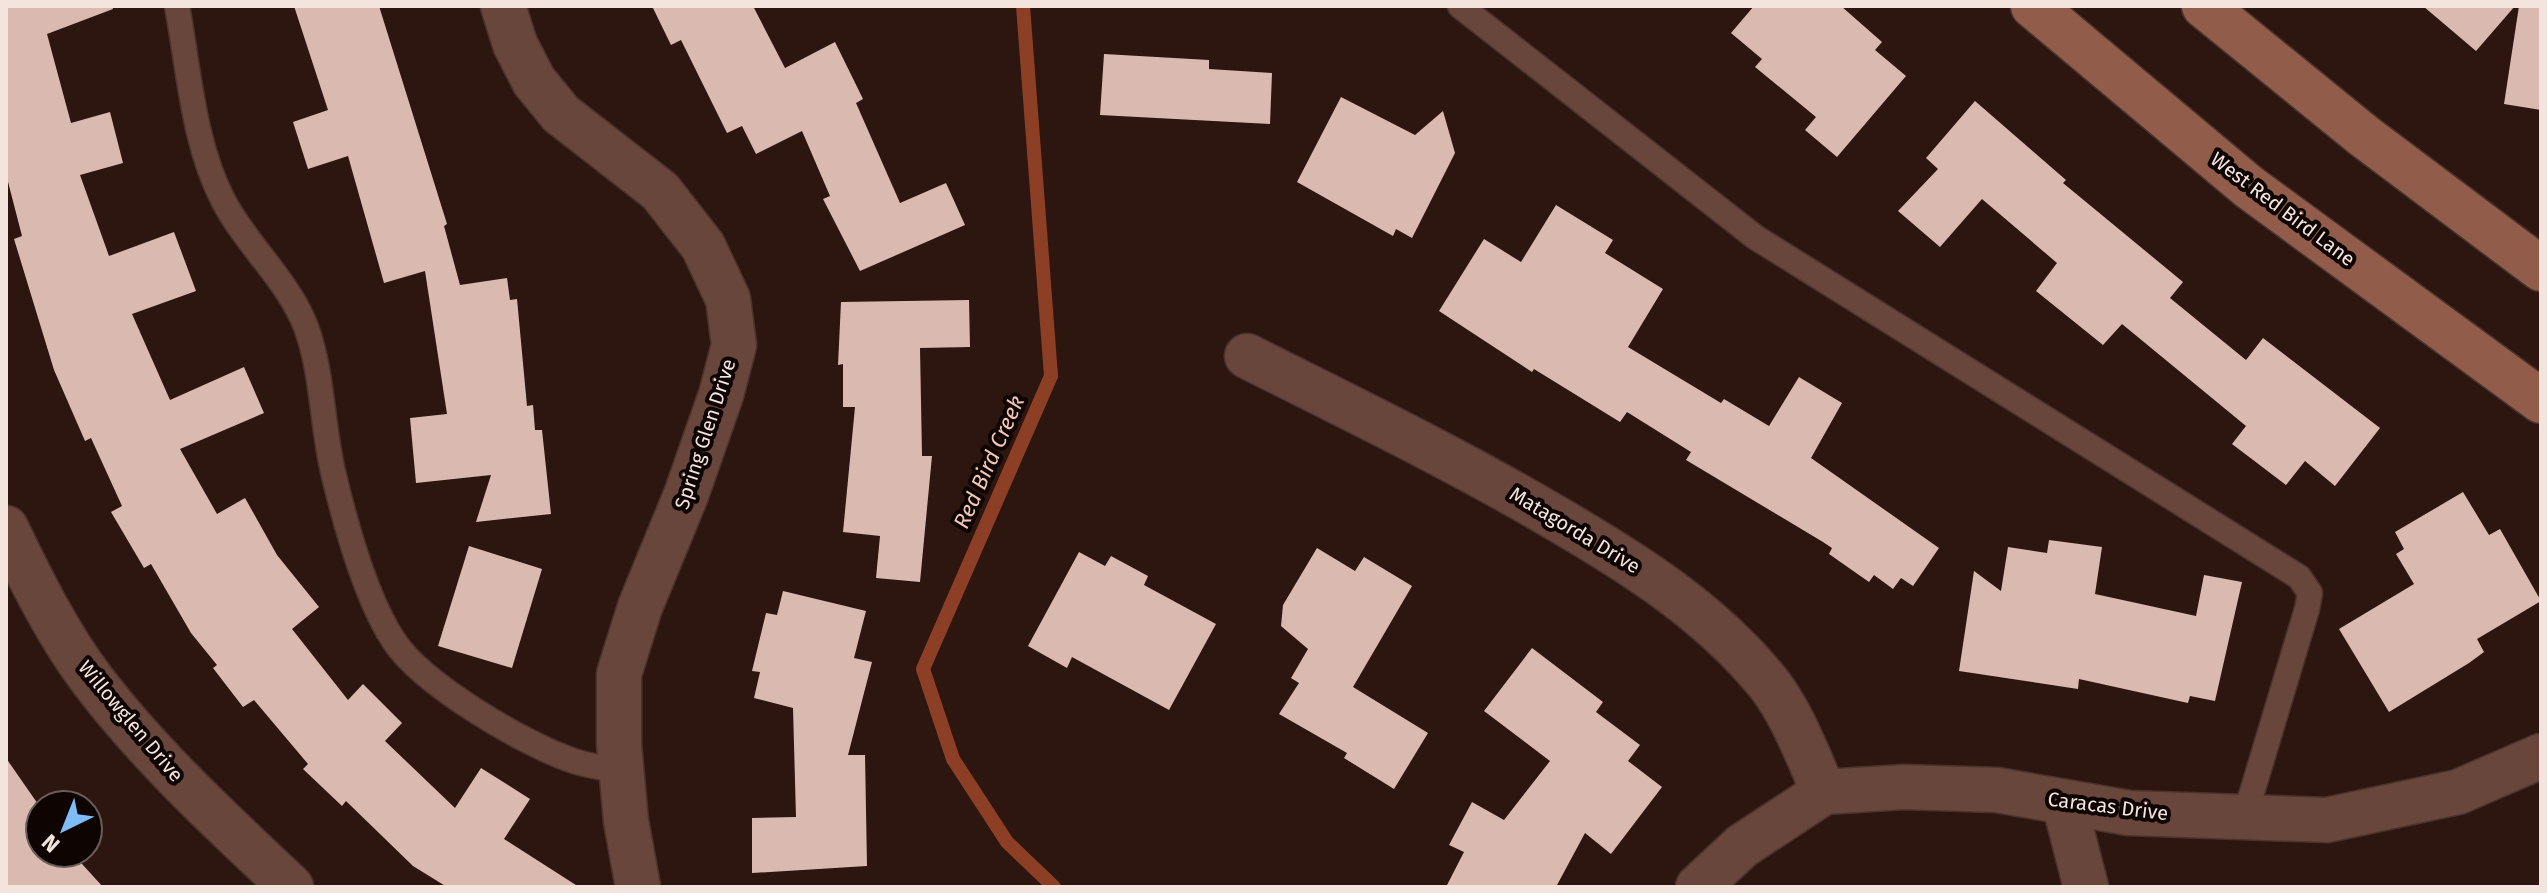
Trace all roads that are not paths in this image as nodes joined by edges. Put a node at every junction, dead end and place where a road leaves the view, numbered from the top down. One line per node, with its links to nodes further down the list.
1 (177, 6): 11 (lane)
2 (503, 6): 11 (street, Spring Glen Drive)
3 (1460, 6): 14 (lane)
4 (2033, 6): 8 (main road, West Red Bird Lane)
5 (2204, 6): 6 (main road)
6 (2541, 269)
7 (1247, 356): 12 (street, Matagorda Drive)
8 (2541, 401)
9 (6, 528): 15 (street, Willowglen Drive)
10 (2539, 763): 14 (street, Caracas Drive)
11 (621, 771): 16 (street, Spring Glen Drive)
12 (1824, 792): 13 (street, Caracas Drive); 17 (street, Caracas Drive)
13 (2064, 802): 14 (street, Caracas Drive); 18 (street)
14 (2244, 819)
15 (291, 887)
16 (638, 887)
17 (1698, 887)
18 (2086, 887)

